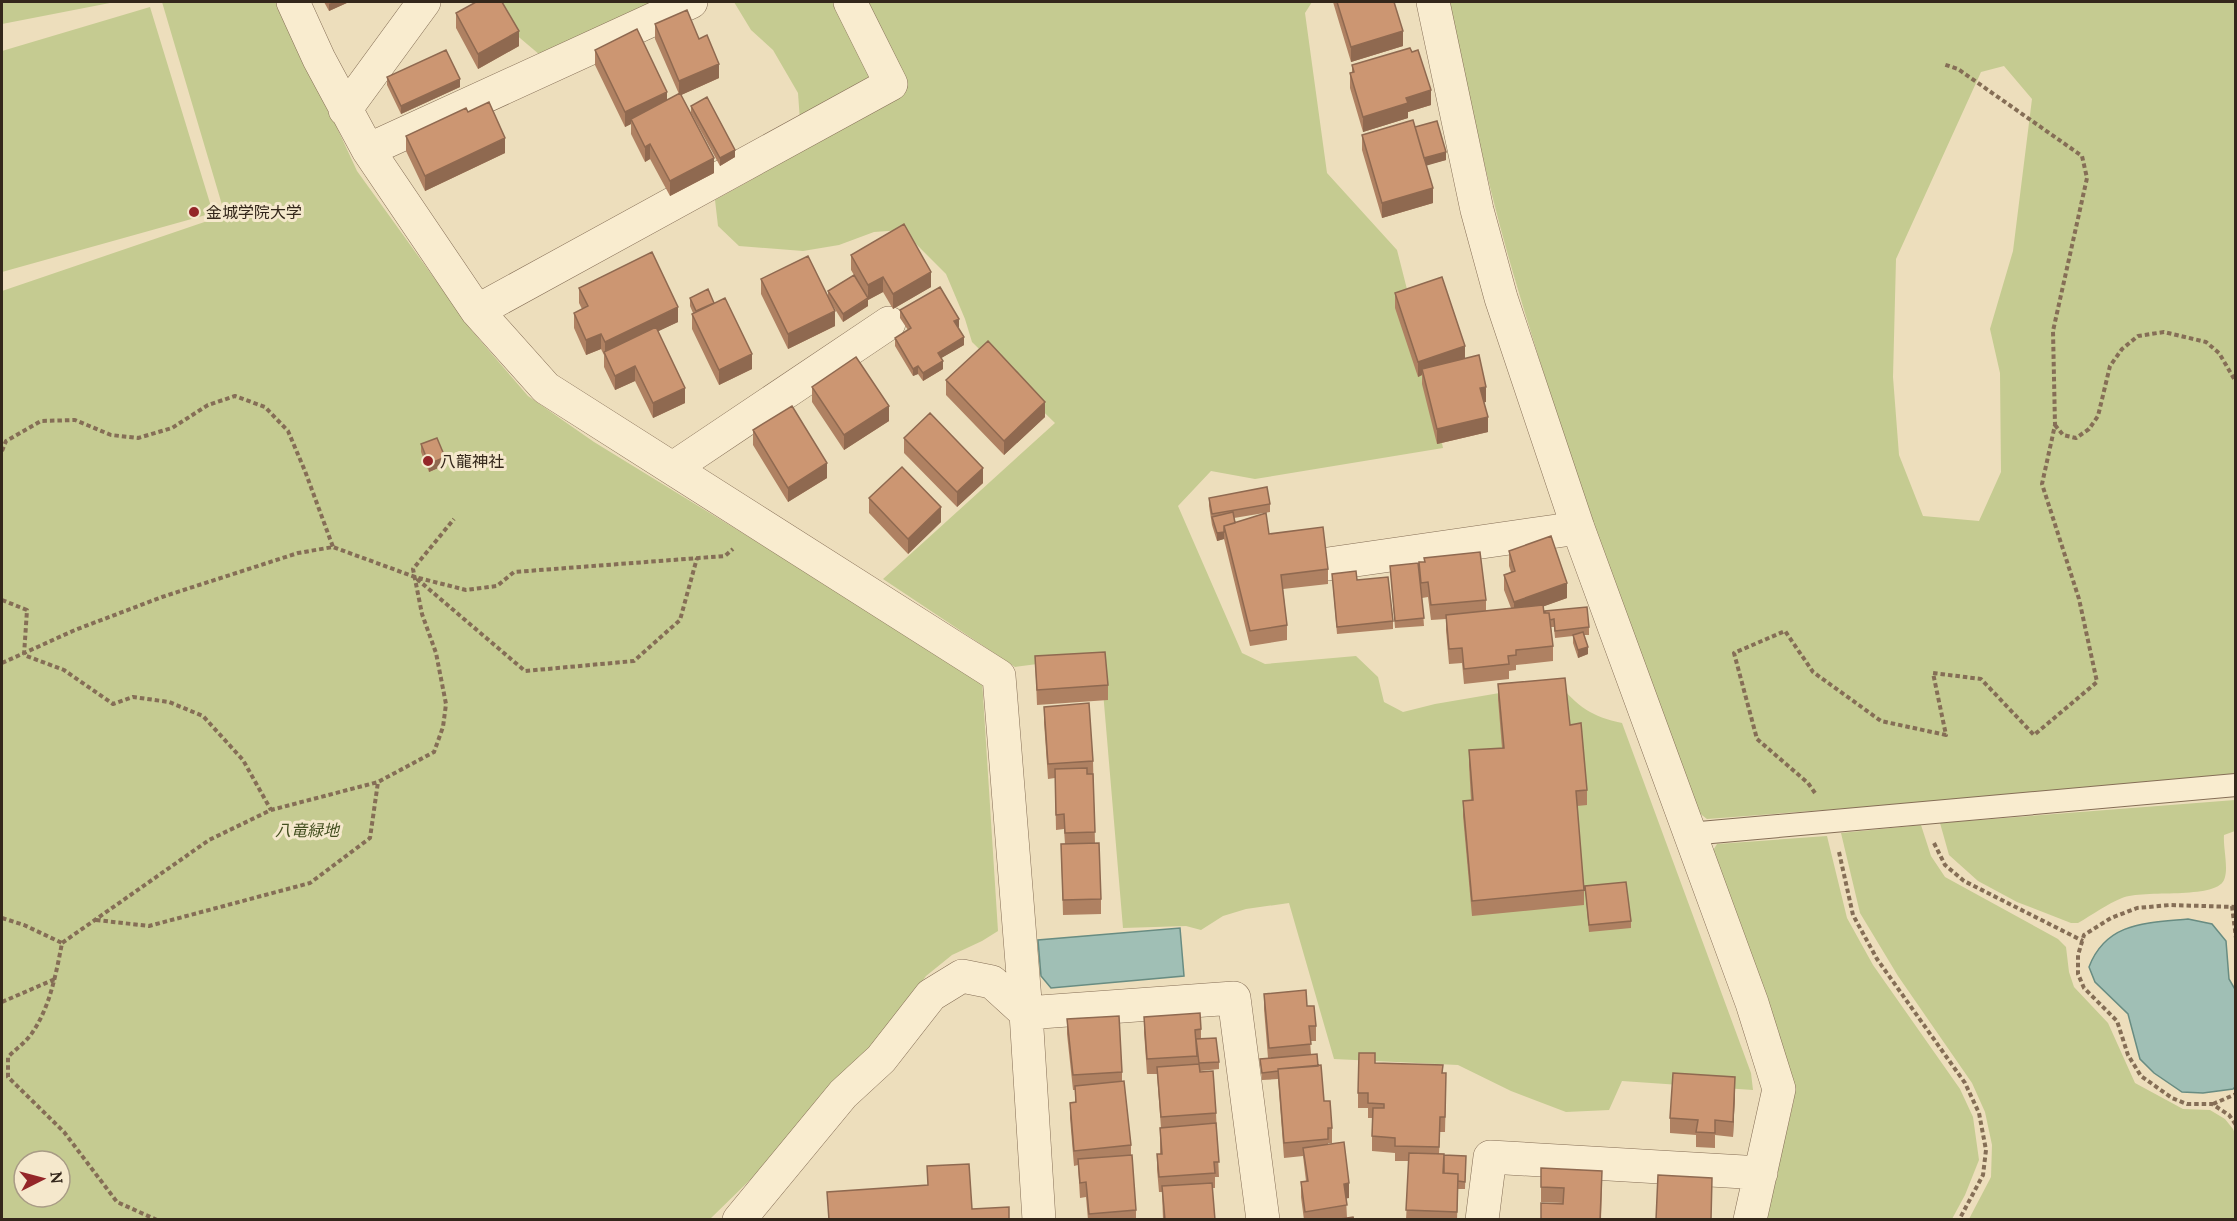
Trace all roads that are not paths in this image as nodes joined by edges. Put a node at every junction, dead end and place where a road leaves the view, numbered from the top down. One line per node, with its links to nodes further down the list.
1 (293, 2): 6 (street)
2 (424, 2): 6 (street)
3 (692, 2): 7 (street)
4 (850, 2): 8 (street)
5 (1433, 2): 11 (street)
6 (345, 110): 7 (street)
7 (368, 150): 8 (street)
8 (477, 311): 10 (street)
9 (889, 323): 10 (street)
10 (673, 468): 15 (street)
11 (1578, 528): 12 (street); 14 (street)
12 (1328, 564)
13 (2235, 785): 14 (lane)
14 (1689, 834): 16 (street)
15 (1026, 1013): 17 (street); 18 (street); 19 (street)
16 (1761, 1173): 20 (street); 21 (street)
17 (739, 1220)
18 (1039, 1220)
19 (1263, 1220)
20 (1482, 1220)
21 (1750, 1220)

